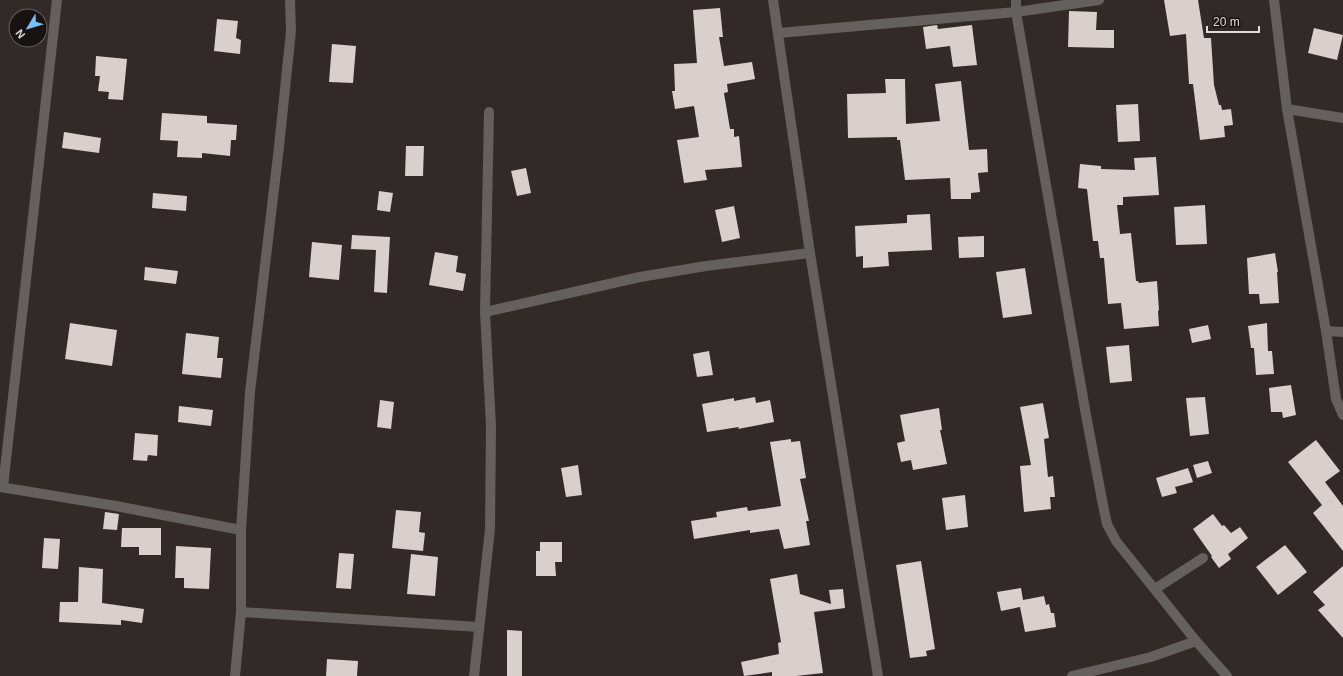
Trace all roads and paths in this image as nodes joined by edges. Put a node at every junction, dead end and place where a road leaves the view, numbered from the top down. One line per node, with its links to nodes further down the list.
1 (57, 0): 17 (street)
2 (290, 0): 18 (street)
3 (773, 0): 8 (street)
4 (1016, 0): 7 (street)
5 (1099, 0): 7 (street)
6 (1274, 0): 9 (street)
7 (1016, 12): 8 (street); 20 (street)
8 (779, 33): 12 (street)
9 (1287, 108): 11 (street); 14 (street)
10 (489, 112): 13 (street)
11 (1343, 118)
12 (810, 253): 13 (street); 26 (street)
13 (485, 312): 22 (street)
14 (1326, 331): 15 (street); 16 (street)
15 (1343, 332)
16 (1343, 415)
17 (1, 487): 18 (street)
18 (241, 530): 21 (street)
19 (1203, 558): 20 (street)
20 (1154, 589): 23 (street)
21 (241, 612): 22 (street); 24 (street)
22 (479, 627): 25 (street)
23 (1196, 641): 27 (street); 28 (street)
24 (235, 676)
25 (474, 676)
26 (878, 676)
27 (1073, 676)
28 (1227, 676)

